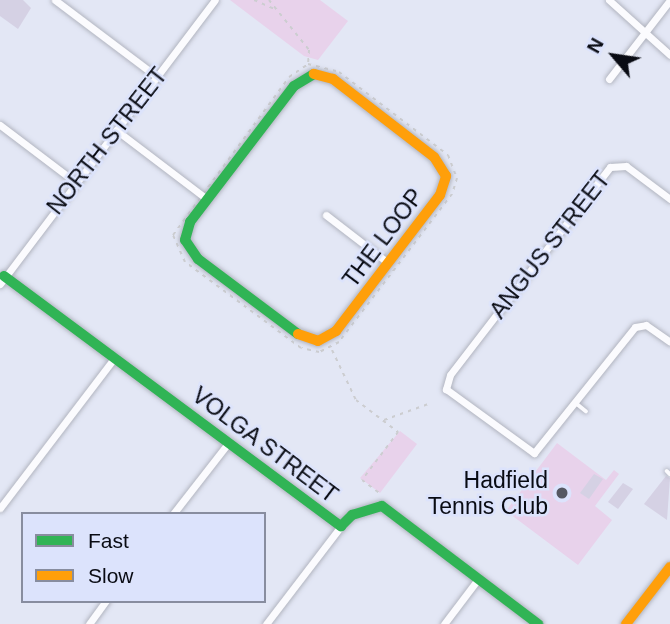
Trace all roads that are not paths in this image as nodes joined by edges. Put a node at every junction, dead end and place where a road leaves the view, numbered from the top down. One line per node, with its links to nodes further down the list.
1 (55, 0): 7 (street)
2 (215, 0): 7 (street, NORTH STREET)
3 (609, 0): 5 (street)
4 (670, 0): 5 (street)
5 (645, 33): 6 (street); 8 (street)
6 (670, 55)
7 (157, 77): 10 (street, NORTH STREET)
8 (609, 79)
9 (0, 125): 11 (street)
10 (116, 130): 11 (street, NORTH STREET); 12 (street)
11 (75, 182): 16 (street, NORTH STREET)
12 (203, 197): 15 (street, THE LOOP); 15 (street, THE LOOP)
13 (670, 199): 19 (street, ANGUS STREET)
14 (326, 215): 15 (street)
15 (388, 263)
16 (2, 280): 18 (street, VOLGA STREET)
17 (670, 342): 19 (street)
18 (115, 358): 21 (street, VOLGA STREET); 22 (street)
19 (576, 403): 20 (lane)
20 (586, 411)
21 (229, 442): 23 (street); 24 (street, VOLGA STREET)
22 (0, 508)
23 (175, 512)
24 (341, 526): 26 (street, VOLGA STREET); 29 (street)
25 (670, 567): 32 (street)
26 (478, 579): 30 (street); 31 (street, VOLGA STREET)
27 (105, 603): 28 (street)
28 (89, 624)
29 (266, 624)
30 (444, 624)
31 (538, 624)
32 (626, 624)

